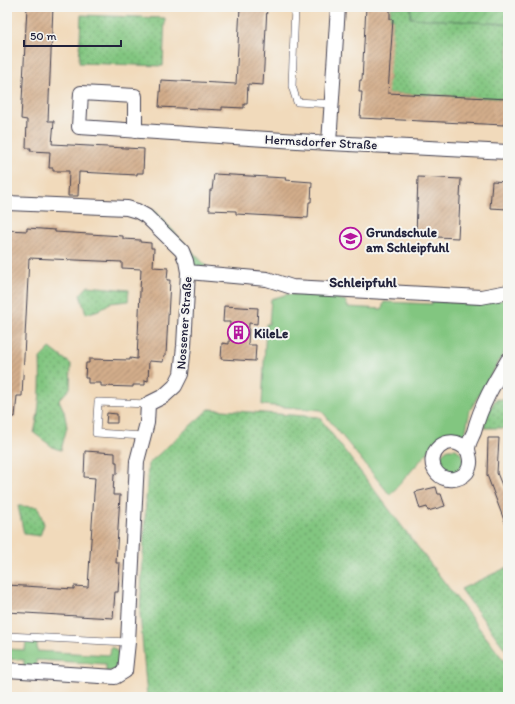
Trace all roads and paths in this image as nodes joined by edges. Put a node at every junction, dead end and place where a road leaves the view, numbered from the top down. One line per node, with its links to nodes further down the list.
1 (295, 7): 3 (lane)
2 (338, 7): 3 (street)
3 (331, 104): 5 (street)
4 (135, 130): 4 (street, Hermsdorfer Straße); 5 (street, Hermsdorfer Straße)
5 (329, 142): 6 (street, Hermsdorfer Straße)
6 (508, 152)
7 (7, 203): 8 (street, Nossener Straße)
8 (188, 272): 9 (street); 11 (street, Nossener Straße)
9 (508, 292)
10 (508, 360): 13 (street)
11 (148, 404): 12 (street); 12 (lane)
12 (143, 436): 15 (street)
13 (467, 450)
14 (7, 636): 15 (lane)
15 (128, 642): 16 (street)
16 (7, 670)

